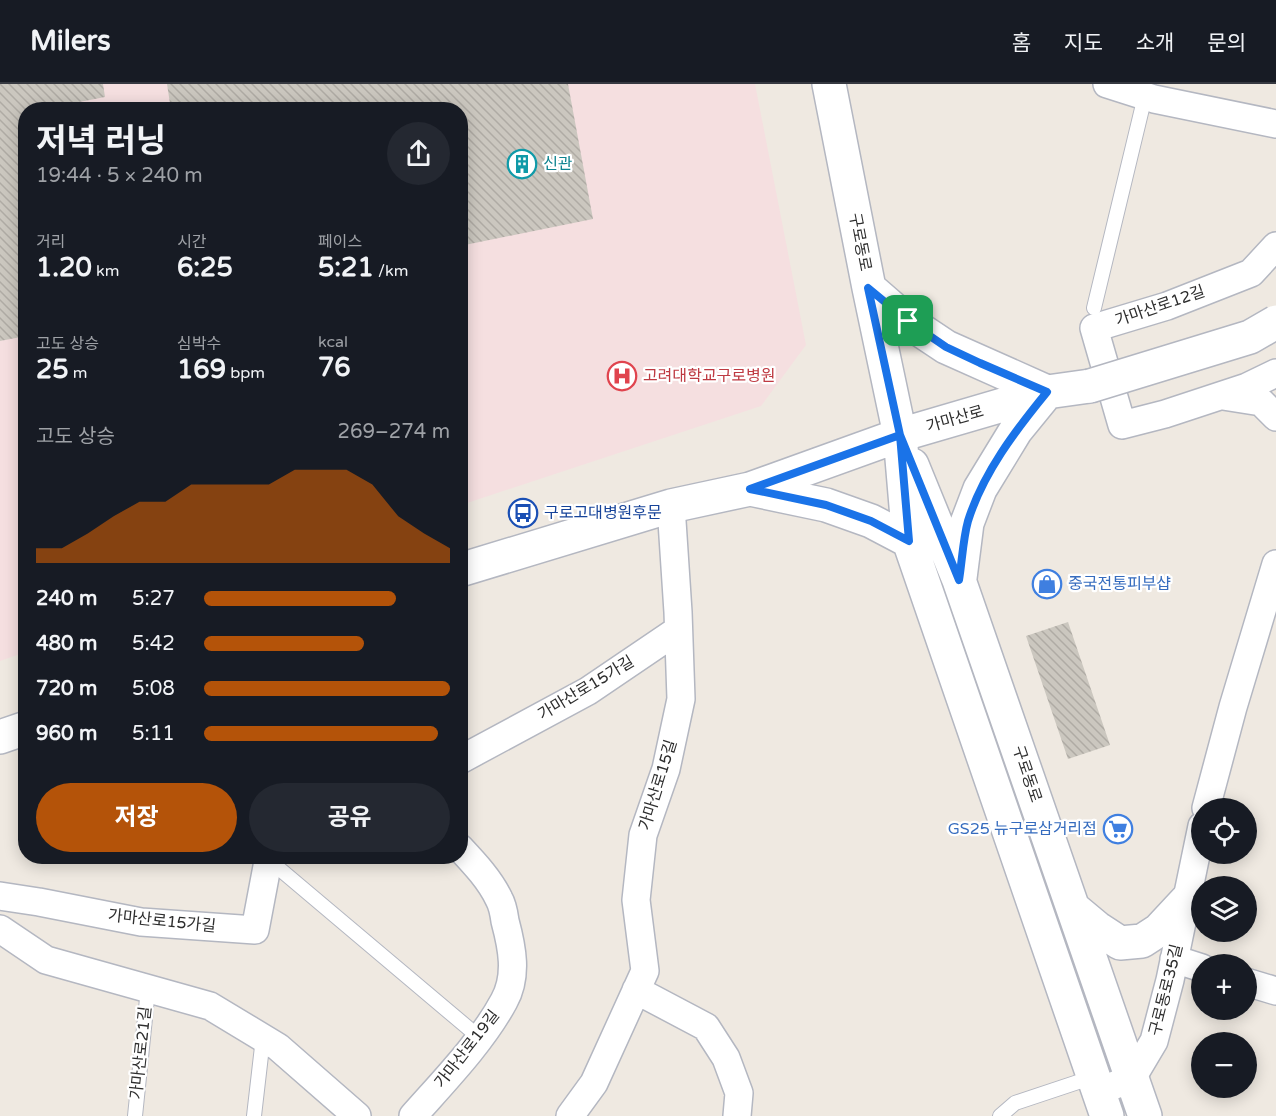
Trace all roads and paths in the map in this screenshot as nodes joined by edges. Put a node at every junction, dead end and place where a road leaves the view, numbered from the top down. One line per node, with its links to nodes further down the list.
1 (829, 84): 6 (main road, 구로동로)
2 (1107, 84): 3 (street)
3 (1146, 90): 4 (street); 7 (lane, 가마산로12길)
4 (1276, 123)
5 (1276, 246): 11 (street, 가마산로12길)
6 (868, 288): 10 (main road); 13 (main road, 구로동로)
7 (1094, 308)
8 (1276, 322): 10 (main road, 가마산로, bridge)
9 (1276, 373): 11 (street)
10 (1047, 392): 13 (main road, 가마산로); 19 (main road)
11 (1222, 396): 12 (street)
12 (1276, 417)
13 (900, 435): 14 (main road, 가마산로); 16 (main road, 구로동로); 19 (main road, 구로동로)
14 (750, 489): 15 (main road, 가마산로); 16 (main road)
15 (671, 506): 18 (main road, 가마산로); 20 (street, 가마산로15길)
16 (909, 541): 42 (main road, 구로동로)
17 (1276, 564): 24 (street)
18 (468, 568)
19 (959, 580): 31 (main road, 구로동로)
20 (678, 630): 23 (street, 가마산로15가길); 37 (street, 가마산로15길)
21 (18, 731): 22 (main road)
22 (0, 737)
23 (468, 756)
24 (1209, 798)
25 (468, 857): 40 (street, 가마산로19길)
26 (268, 864): 29 (street, 가마산로15가길)
27 (276, 864): 40 (lane, 가마산로15가길)
28 (1194, 864): 30 (street, 구로동로35길)
29 (0, 896)
30 (1186, 901): 31 (main road); 33 (street, 구로동로35길)
31 (1073, 908): 41 (main road, 구로동로)
32 (0, 929): 36 (street)
33 (1174, 959): 34 (street); 41 (street, 구로동로35길)
34 (1191, 964)
35 (1257, 985): 38 (street)
36 (148, 989): 39 (street); 43 (lane, 가마산로21길)
37 (636, 990): 47 (street, 가마산로15길); 48 (street)
38 (1276, 991)
39 (263, 1038): 44 (lane); 45 (street)
40 (480, 1038): 46 (street, 가마산로19길)
41 (1132, 1078): 42 (street); 50 (main road, 구로동로)
42 (1100, 1095): 49 (lane)
43 (135, 1116)
44 (254, 1116)
45 (357, 1116)
46 (413, 1116)
47 (570, 1116)
48 (737, 1116)
49 (999, 1116)
50 (1145, 1116)

